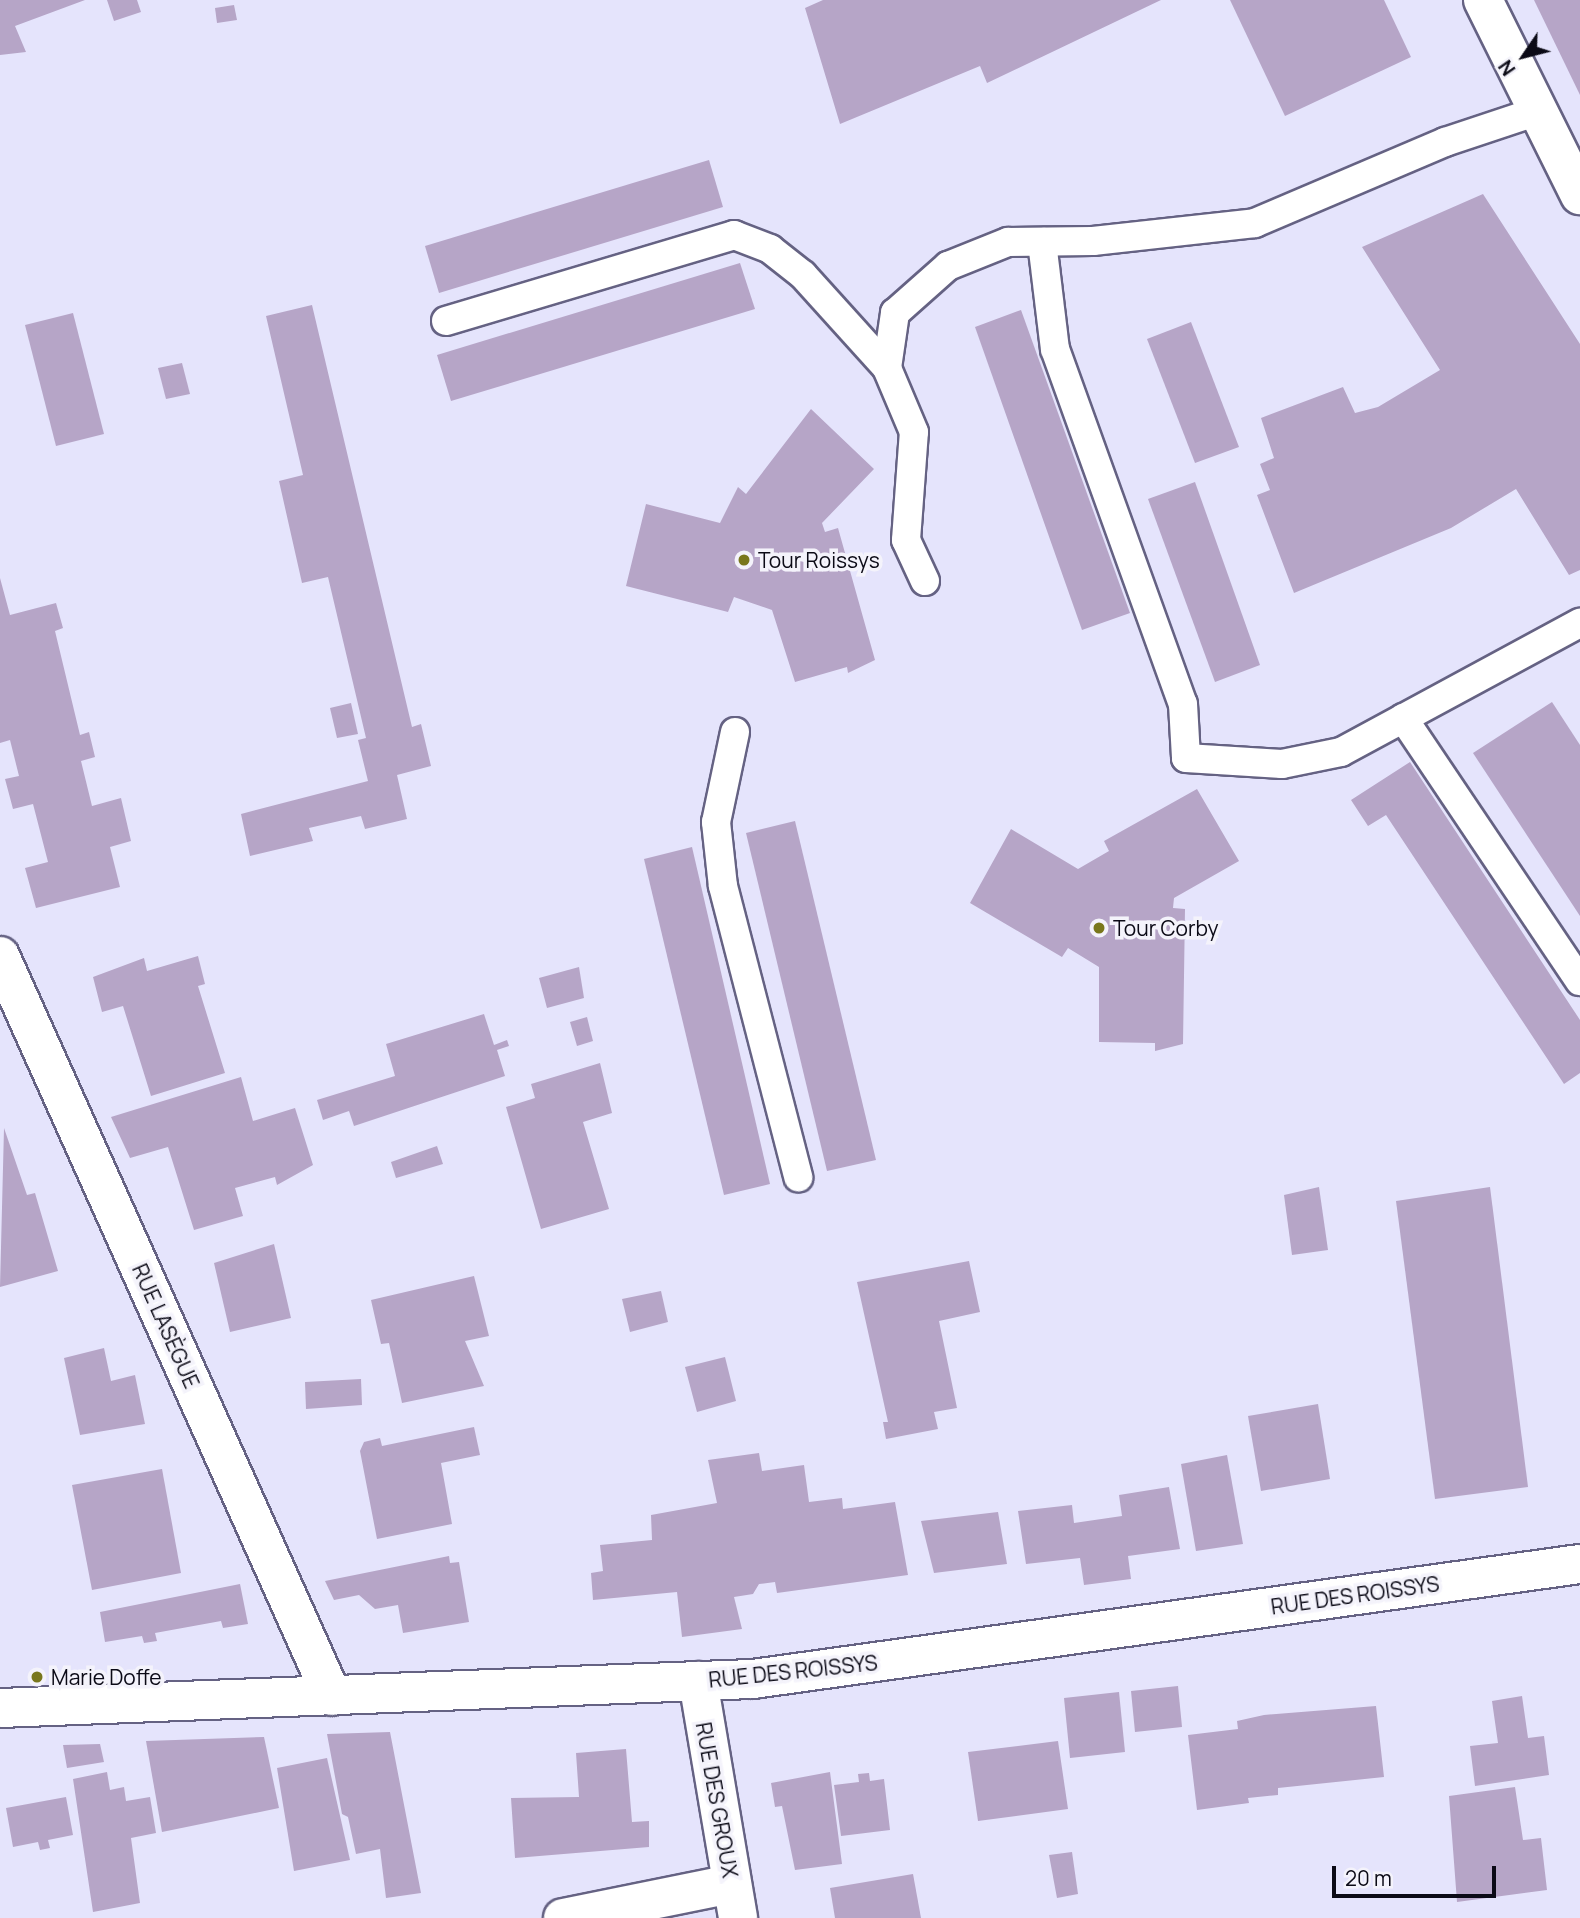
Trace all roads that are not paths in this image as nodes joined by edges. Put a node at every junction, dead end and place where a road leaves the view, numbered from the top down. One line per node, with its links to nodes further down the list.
1 (1483, 0): 2 (street)
2 (1535, 112): 3 (street); 4 (lane)
3 (1580, 195)
4 (1042, 242): 6 (lane); 9 (lane)
5 (446, 321): 6 (lane)
6 (887, 368): 7 (lane)
7 (925, 582)
8 (1580, 624): 9 (lane)
9 (1403, 718): 12 (lane)
10 (735, 732): 13 (lane)
11 (0, 956): 16 (street, RUE LASÈGUE)
12 (1580, 981)
13 (798, 1177)
14 (1580, 1564): 15 (street, RUE DES ROISSYS)
15 (698, 1681): 16 (street, RUE DES ROISSYS); 18 (street, RUE DES GROUX)
16 (332, 1696): 17 (street, RUE DES ROISSYS)
17 (0, 1708)
18 (735, 1901): 19 (street)
19 (563, 1918)

